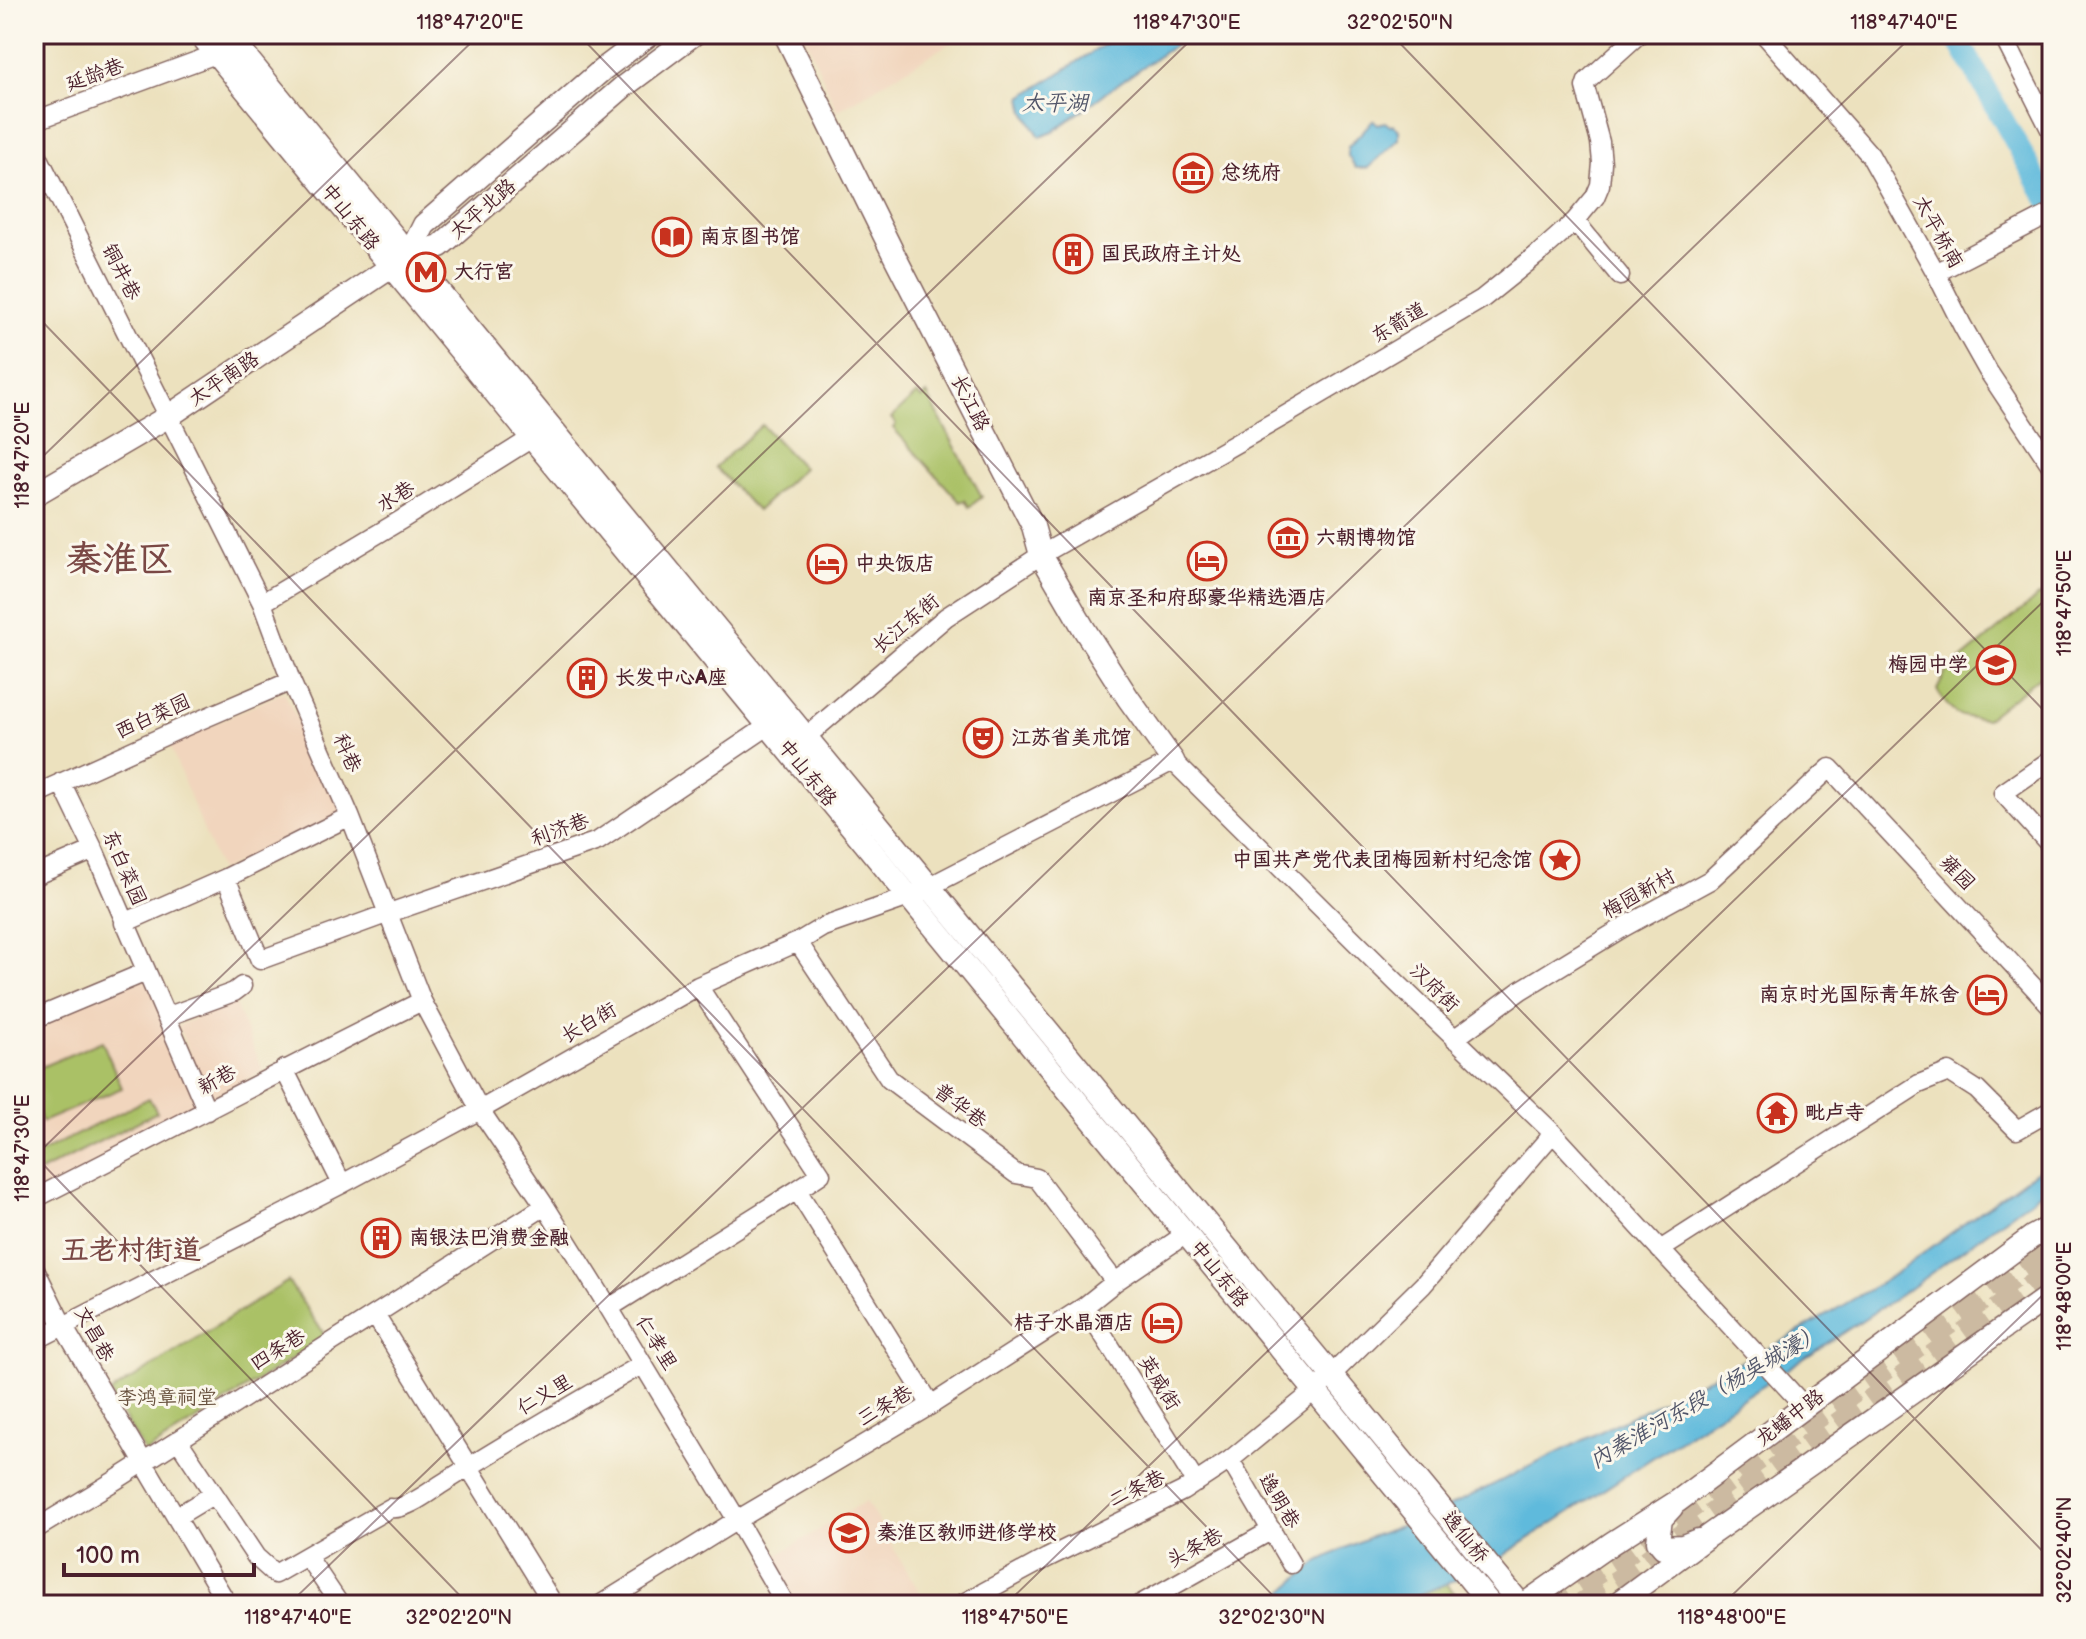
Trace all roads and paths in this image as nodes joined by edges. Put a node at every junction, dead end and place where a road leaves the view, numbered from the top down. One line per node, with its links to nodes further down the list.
1 (200, 34): 9 (main road, 中山东路)
2 (260, 34): 9 (street, 延龄巷)
3 (650, 34): 15 (main road, 太平北路)
4 (694, 34): 15 (main road, 太平北路)
5 (785, 34): 22 (main road, 长江路)
6 (1639, 34): 14 (street, 东箭道)
7 (1764, 34): 16 (street, 太平桥南)
8 (2002, 34): 11 (street)
9 (227, 45): 10 (street, 延龄巷); 15 (main road, 中山东路)
10 (34, 121)
11 (2052, 133)
12 (34, 148): 18 (street, 铜井巷)
13 (2052, 213): 16 (street)
14 (1575, 221): 17 (street); 22 (street, 东箭道)
15 (400, 261): 18 (main road, 太平南路); 19 (main road, 中山东路)
16 (1936, 273): 20 (street, 太平桥南)
17 (1620, 276)
18 (169, 416): 21 (main road, 太平南路); 23 (street, 科巷)
19 (541, 432): 23 (street, 水巷); 25 (main road, 中山东路); 26 (main road, 中山东路)
20 (2052, 467)
21 (34, 495)
22 (1041, 555): 26 (street, 长江东街); 28 (main road, 长江路)
23 (262, 603): 24 (street, 科巷)
24 (291, 681): 30 (street, 西白菜园); 32 (street, 科巷)
25 (768, 726): 38 (main road, 中山东路); 39 (street, 利济巷)
26 (806, 737): 37 (main road, 中山东路)
27 (2052, 759): 33 (street)
28 (1173, 761): 37 (street, 长白街); 49 (street, 汉府街)
29 (1830, 768): 46 (street, 雍园); 49 (street, 梅园新村)
30 (61, 782): 31 (street, 西白菜园); 34 (street, 东白菜园)
31 (34, 795)
32 (350, 816): 36 (street); 39 (street, 科巷)
33 (2052, 847)
34 (94, 850): 35 (street); 40 (street, 东白菜园)
35 (34, 876)
36 (226, 878): 39 (street, 利济巷); 40 (street)
37 (929, 886): 38 (street, 长白街); 71 (main road, 中山东路)
38 (909, 897): 41 (street, 长白街); 60 (main road, 中山东路)
39 (389, 913): 45 (street, 科巷)
40 (124, 923): 42 (street, 东白菜园)
41 (798, 942): 44 (street, 长白街); 63 (street, 普华巷)
42 (146, 972): 47 (street, 东白菜园); 48 (street)
43 (242, 986): 47 (street)
44 (698, 986): 51 (street, 长白街); 56 (street)
45 (422, 1001): 50 (street, 新巷); 51 (street, 科巷)
46 (2052, 1007)
47 (166, 1017): 53 (street, 东白菜园)
48 (34, 1019)
49 (1454, 1039): 54 (street, 汉府街)
50 (284, 1069): 53 (street, 新巷); 55 (street)
51 (480, 1110): 55 (street, 长白街); 58 (street, 仁孝里)
52 (2052, 1110): 61 (street)
53 (207, 1111): 57 (street, 新巷)
54 (1553, 1133): 61 (street, 汉府街); 71 (street)
55 (342, 1184): 68 (street, 长白街)
56 (797, 1190): 66 (street); 72 (street)
57 (34, 1199)
58 (545, 1206): 66 (street, 仁孝里); 67 (street, 四条巷)
59 (2052, 1226): 73 (main road, 龙蟠中路)
60 (1186, 1234): 63 (street, 三条巷); 71 (main road, 中山东路)
61 (1660, 1250): 73 (street, 汉府街)
62 (34, 1267): 68 (street, 文昌巷)
63 (1115, 1282): 65 (street, 三条巷)
64 (2052, 1294): 87 (main road)
65 (1085, 1306): 72 (street, 三条巷); 78 (street, 英威街)
66 (609, 1308): 70 (street, 仁孝里)
67 (375, 1315): 74 (street, 四条巷); 77 (street)
68 (63, 1326): 69 (street, 长白街); 76 (street, 文昌巷)
69 (34, 1341)
70 (643, 1364): 77 (street, 仁义里); 84 (street, 仁孝里)
71 (1322, 1384): 75 (street, 二条巷); 80 (main road, 中山东路); 82 (main road, 中山东路)
72 (931, 1405): 84 (street, 三条巷)
73 (1805, 1407): 81 (main road, 龙蟠中路)
74 (178, 1440): 76 (street, 四条巷); 79 (street)
75 (1230, 1460): 78 (street, 二条巷); 86 (street, 逸明巷)
76 (143, 1463): 83 (street, 文昌巷); 85 (street, 四条巷)
77 (470, 1466): 88 (street, 仁义里); 92 (street)
78 (1196, 1483): 95 (street, 二条巷)
79 (214, 1494): 83 (street); 88 (street, 仁义里)
80 (1435, 1500): 98 (main road, 逸仙桥)
81 (1678, 1501): 87 (main road); 98 (main road, 龙蟠中路)
82 (1414, 1512): 97 (main road, 逸仙桥)
83 (176, 1517): 90 (street, 文昌巷)
84 (737, 1520): 93 (street, 三条巷); 94 (street, 仁孝里)
85 (34, 1530)
86 (1272, 1530): 89 (street, 逸明巷); 96 (street, 头条巷)
87 (1708, 1536): 99 (main road)
88 (307, 1556): 91 (street)
89 (1291, 1564)
90 (228, 1605)
91 (340, 1605)
92 (554, 1605)
93 (600, 1605)
94 (786, 1605)
95 (960, 1605)
96 (1139, 1605)
97 (1491, 1605)
98 (1522, 1605)
99 (1615, 1605)

